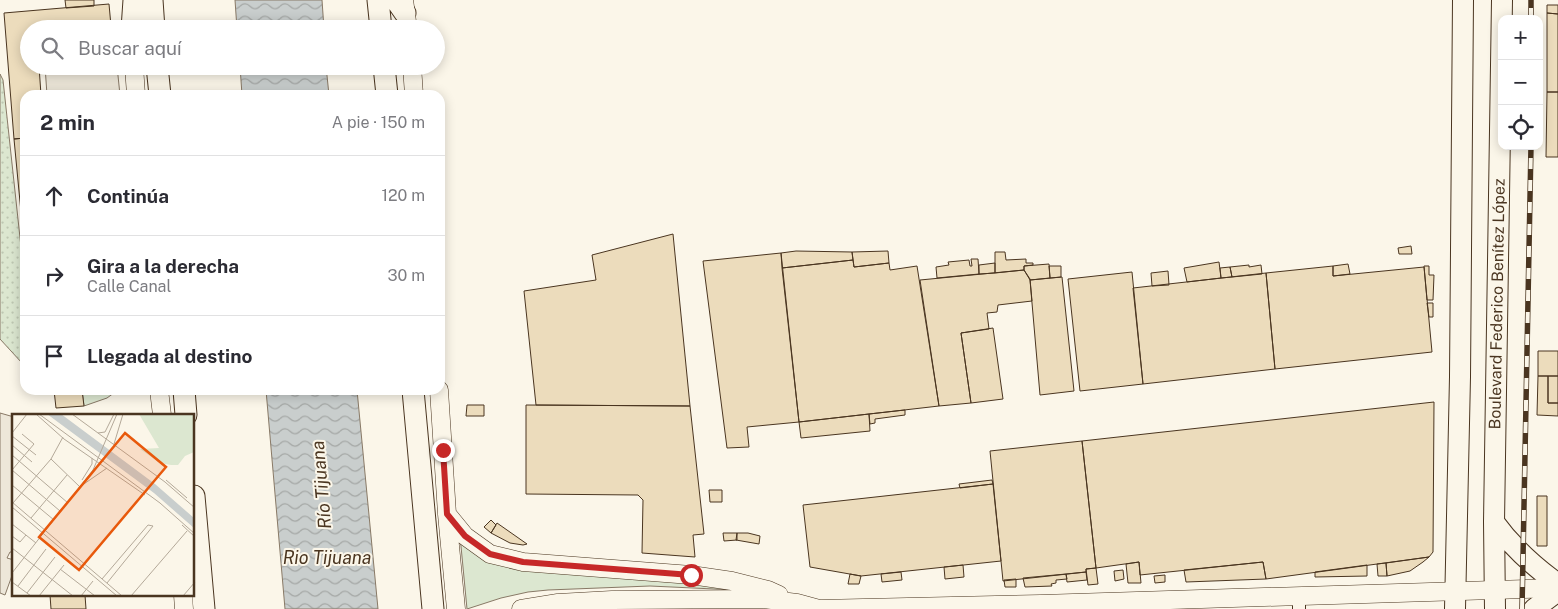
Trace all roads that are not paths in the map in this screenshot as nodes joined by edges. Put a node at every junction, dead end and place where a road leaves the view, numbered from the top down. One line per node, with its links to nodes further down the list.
1 (128, 0): 7 (main road)
2 (134, 0): 8 (highway)
3 (152, 0): 9 (highway)
4 (378, 0): 10 (highway)
5 (1463, 0): 29 (main road)
6 (1502, 0): 27 (main road, Boulevard Federico Benítez López)
7 (131, 20)
8 (133, 20)
9 (153, 20)
10 (380, 20)
11 (135, 75): 15 (main road)
12 (158, 75): 16 (highway)
13 (385, 75): 17 (highway)
14 (413, 75): 18 (main road)
15 (136, 90)
16 (159, 90)
17 (386, 90)
18 (414, 90)
19 (160, 395): 23 (main road)
20 (184, 395): 24 (highway)
21 (413, 395): 36 (highway)
22 (439, 395): 26 (main road)
23 (162, 414)
24 (186, 414)
25 (195, 507): 35 (highway)
26 (447, 514): 32 (main road); 37 (main road)
27 (1494, 522): 28 (main road); 30 (main road, Boulevard Federico Benítez López)
28 (1558, 588): 30 (main road); 40 (main road)
29 (1455, 600): 30 (main road); 31 (main road)
30 (1494, 600)
31 (1299, 602): 33 (main road)
32 (797, 603): 38 (main road); 39 (main road)
33 (1172, 604): 34 (main road)
34 (1041, 606): 39 (main road)
35 (204, 609)
36 (433, 609)
37 (456, 609)
38 (521, 609)
39 (819, 609)
40 (1534, 609)

